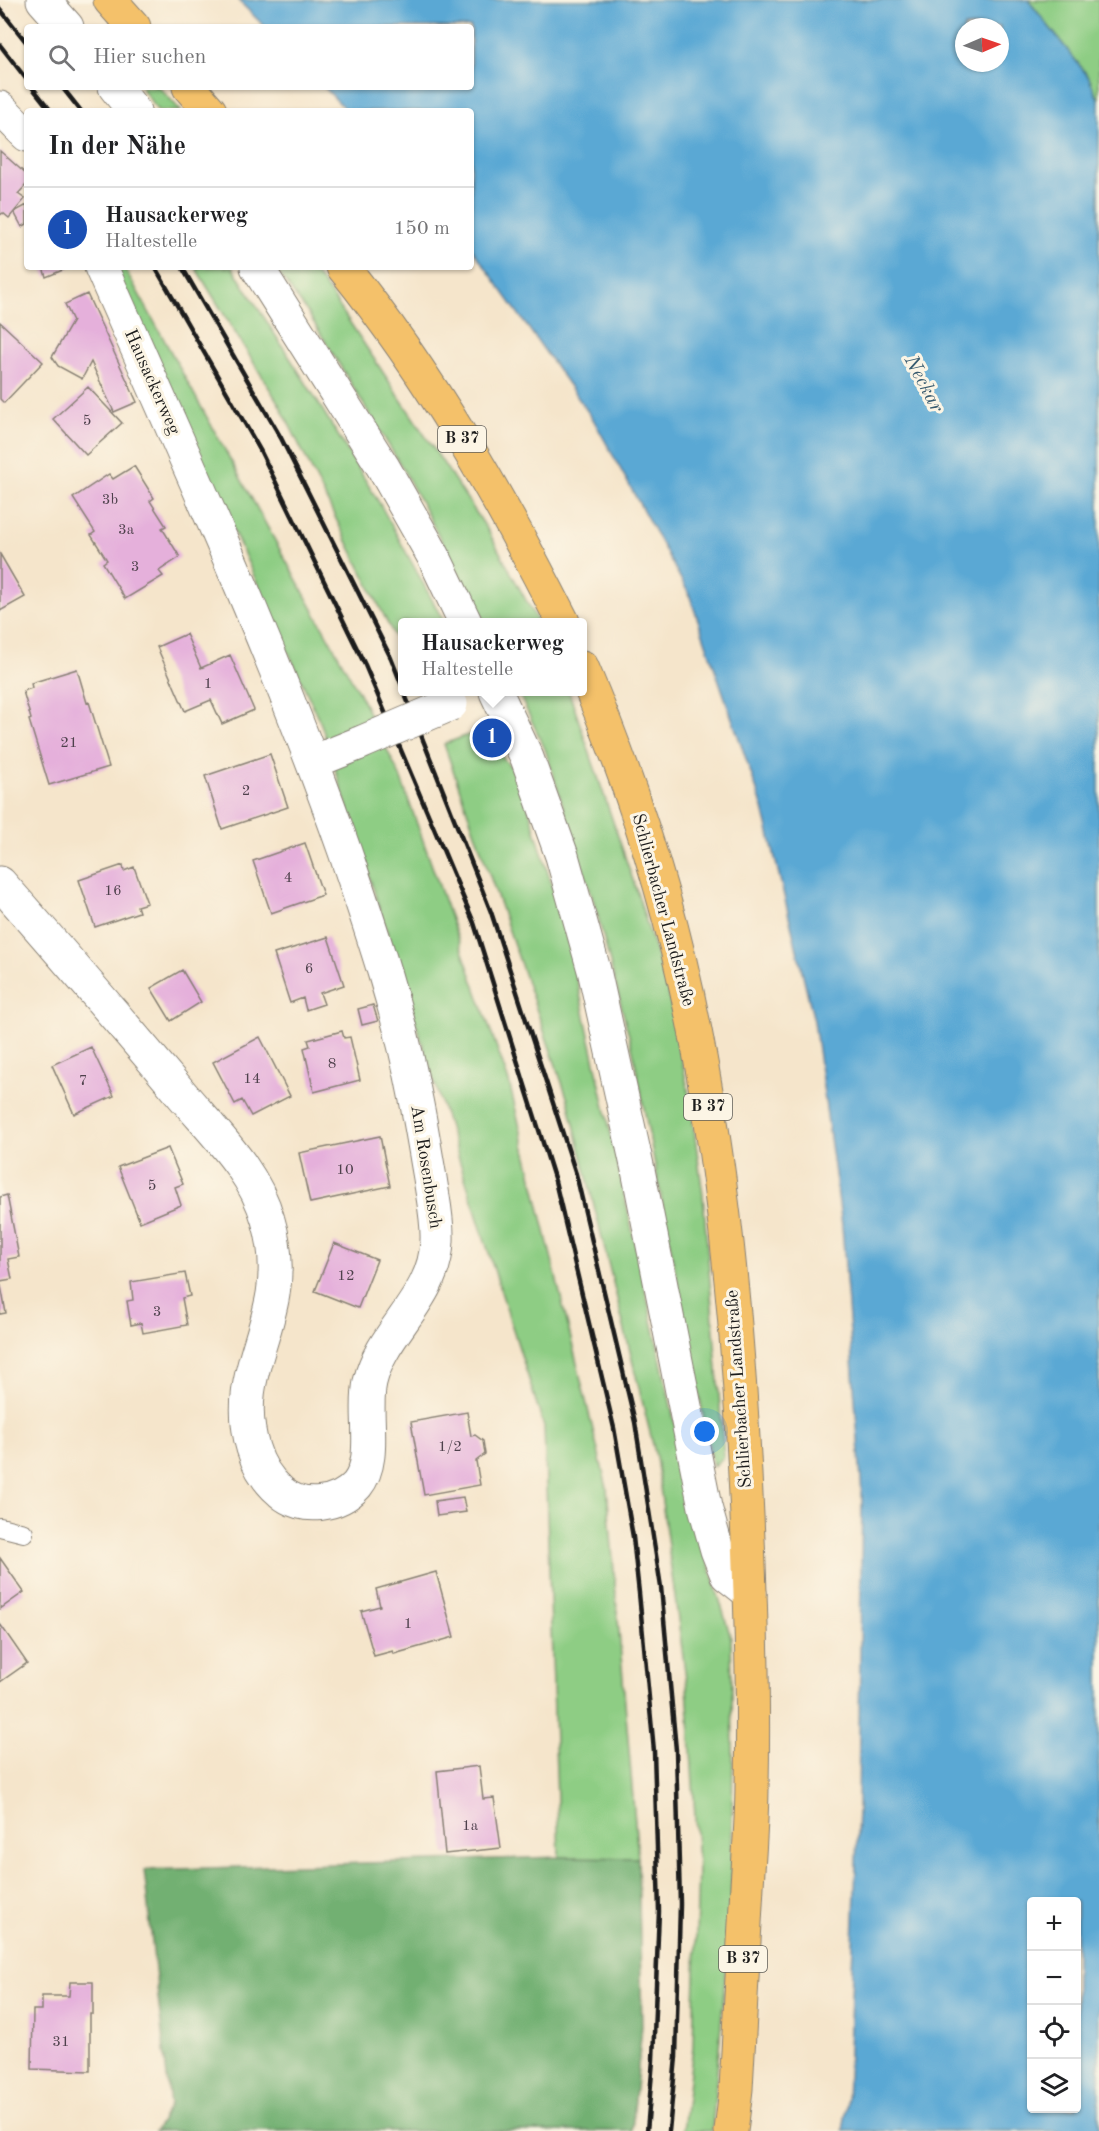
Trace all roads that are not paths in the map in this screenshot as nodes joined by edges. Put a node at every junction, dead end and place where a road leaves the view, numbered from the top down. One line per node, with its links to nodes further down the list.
1 (43, 0): 4 (street)
2 (54, 0): 5 (street)
3 (110, 0): 6 (main road)
4 (64, 24)
5 (66, 24)
6 (131, 24)
7 (117, 90): 10 (street)
8 (192, 90): 11 (main road)
9 (0, 108): 12 (street)
10 (132, 108)
11 (207, 108)
12 (24, 132)
13 (102, 270): 21 (street, Hausackerweg)
14 (259, 270): 16 (street)
15 (345, 270): 17 (main road, B 37)
16 (463, 618)
17 (561, 618)
18 (587, 679): 25 (main road, Schlierbacher Landstraße / B 37)
19 (472, 696): 21 (street, bridge)
20 (498, 696): 25 (street)
21 (314, 762): 22 (street, Am Rosenbusch)
22 (0, 883)
23 (0, 1527): 24 (lane)
24 (24, 1533)
25 (750, 1593): 26 (main road, Schlierbacher Landstraße / B 37)
26 (731, 2131)

